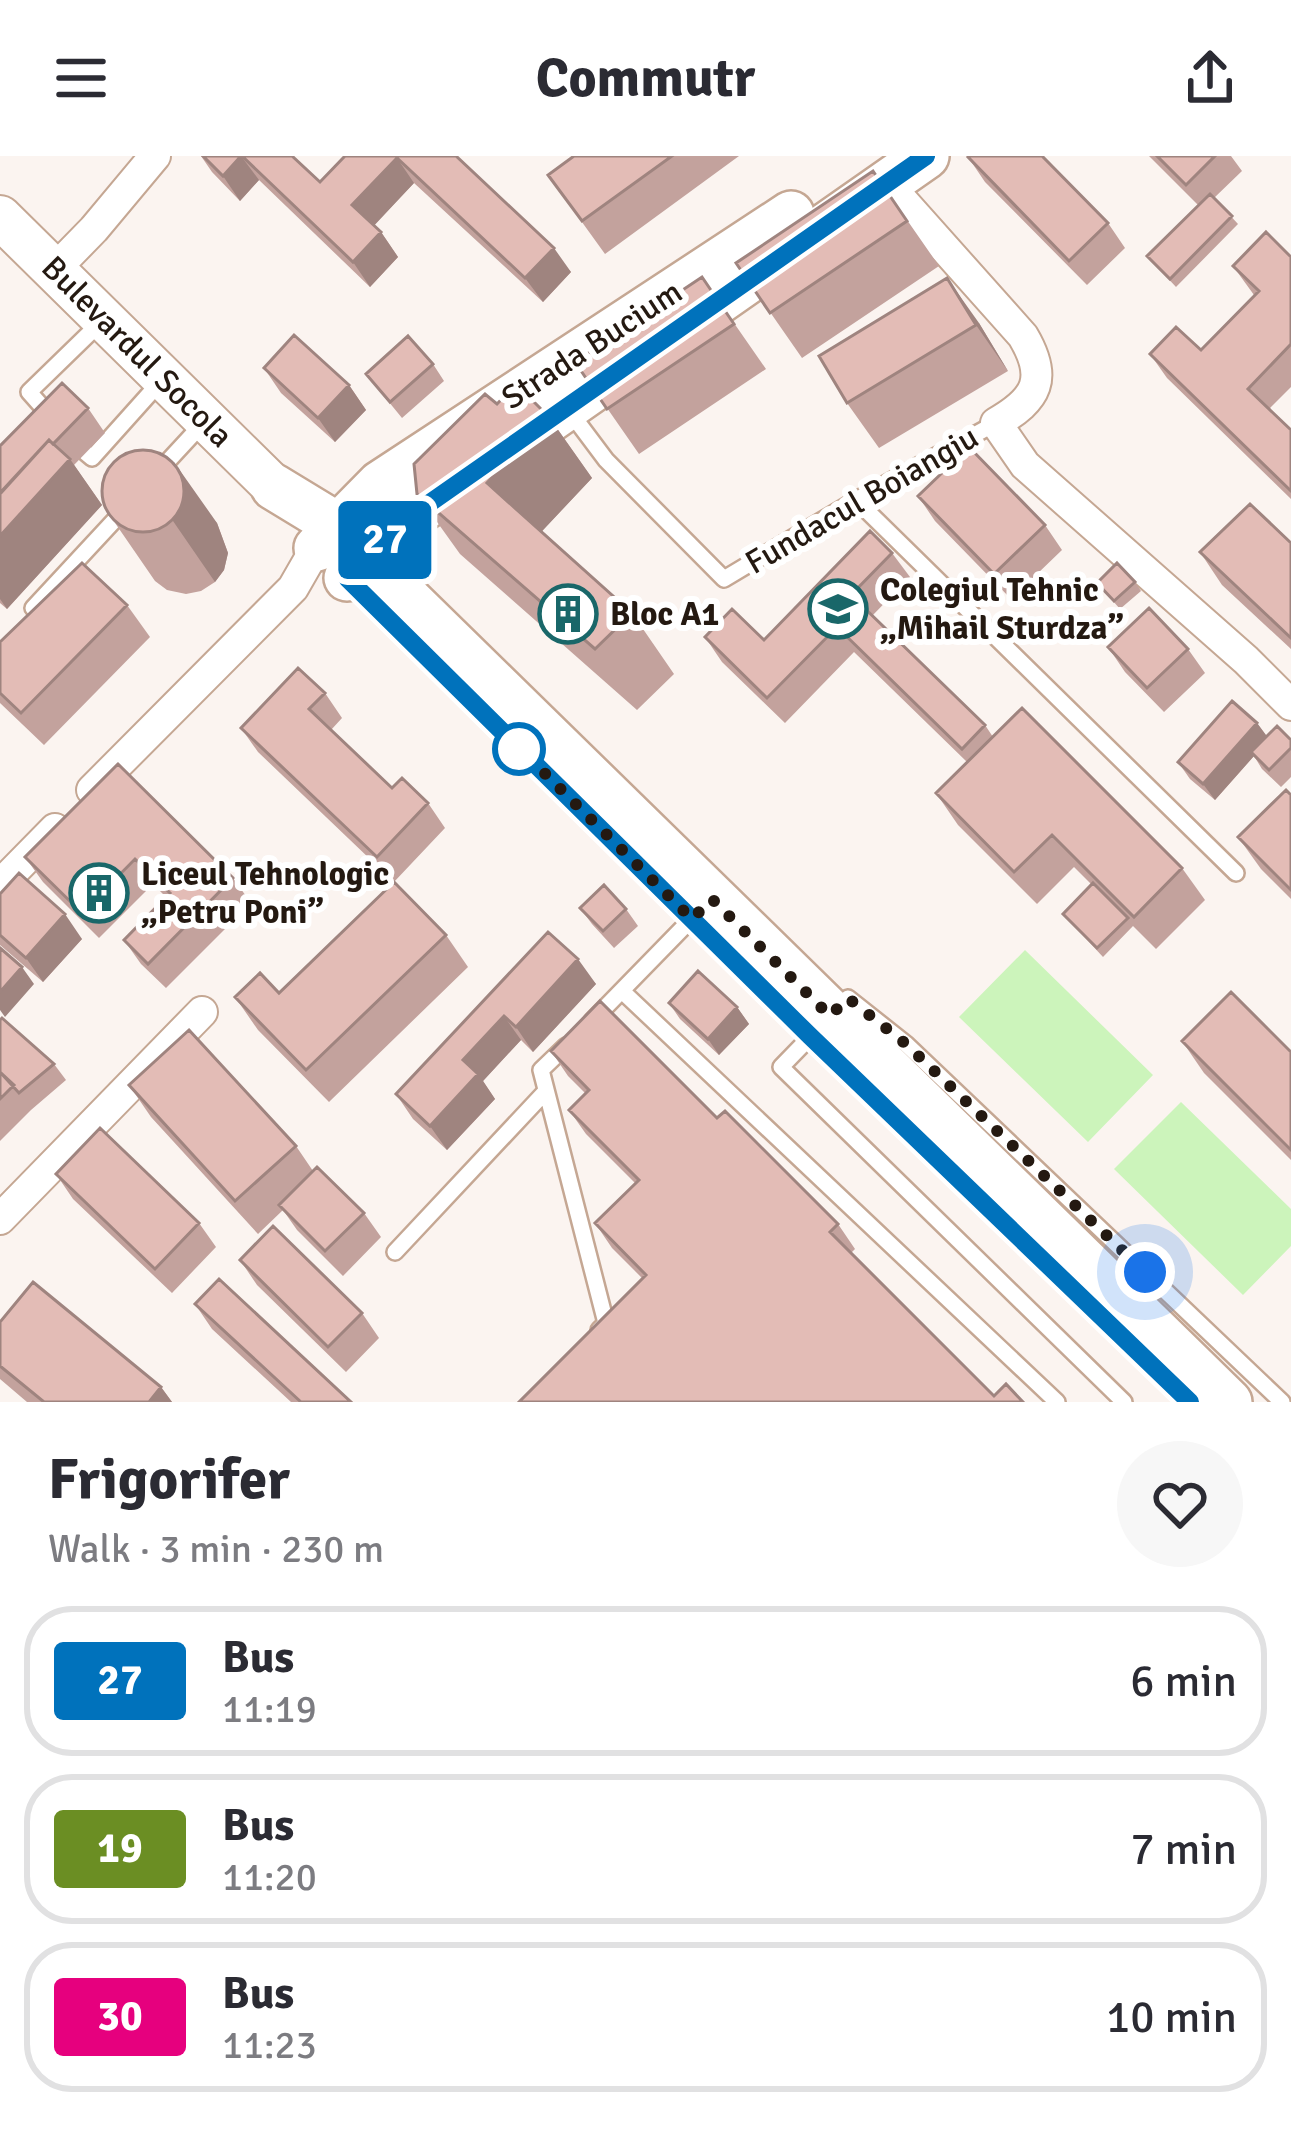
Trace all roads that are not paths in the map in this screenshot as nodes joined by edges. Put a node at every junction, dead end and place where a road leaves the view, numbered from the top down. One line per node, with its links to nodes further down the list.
1 (155, 156): 4 (street)
2 (898, 164): 8 (street); 14 (main road, Strada Bucium)
3 (0, 217): 4 (main road, Bulevardul Socola)
4 (54, 270): 5 (main road, Bulevardul Socola)
5 (104, 319): 6 (main road, Bulevardul Socola); 10 (lane)
6 (164, 378): 7 (main road, Bulevardul Socola); 11 (lane)
7 (206, 420): 12 (main road, Bulevardul Socola); 15 (lane)
8 (997, 423): 13 (lane, Fundacul Boiangiu); 16 (street)
9 (579, 424): 13 (lane, Fundacul Boiangiu)
10 (59, 427)
11 (86, 453)
12 (274, 487): 14 (main road, Bulevardul Socola)
13 (856, 500): 17 (lane)
14 (341, 553): 18 (street); 19 (main road, Bulevardul Socola)
15 (34, 608)
16 (1291, 705)
17 (1236, 873)
18 (0, 885)
19 (702, 909): 20 (lane); 22 (main road, Bulevardul Socola)
20 (622, 992): 23 (lane); 28 (lane)
21 (202, 1012): 24 (street)
22 (820, 1026): 26 (main road, Bulevardul Socola); 29 (lane); 32 (lane)
23 (546, 1090): 25 (lane); 27 (lane)
24 (0, 1220)
25 (394, 1252)
26 (1089, 1287): 30 (main road, Bulevardul Socola); 31 (main road, Bulevardul Socola)
27 (590, 1339)
28 (1057, 1402)
29 (1124, 1402)
30 (1190, 1402)
31 (1229, 1402)
32 (1288, 1402)

